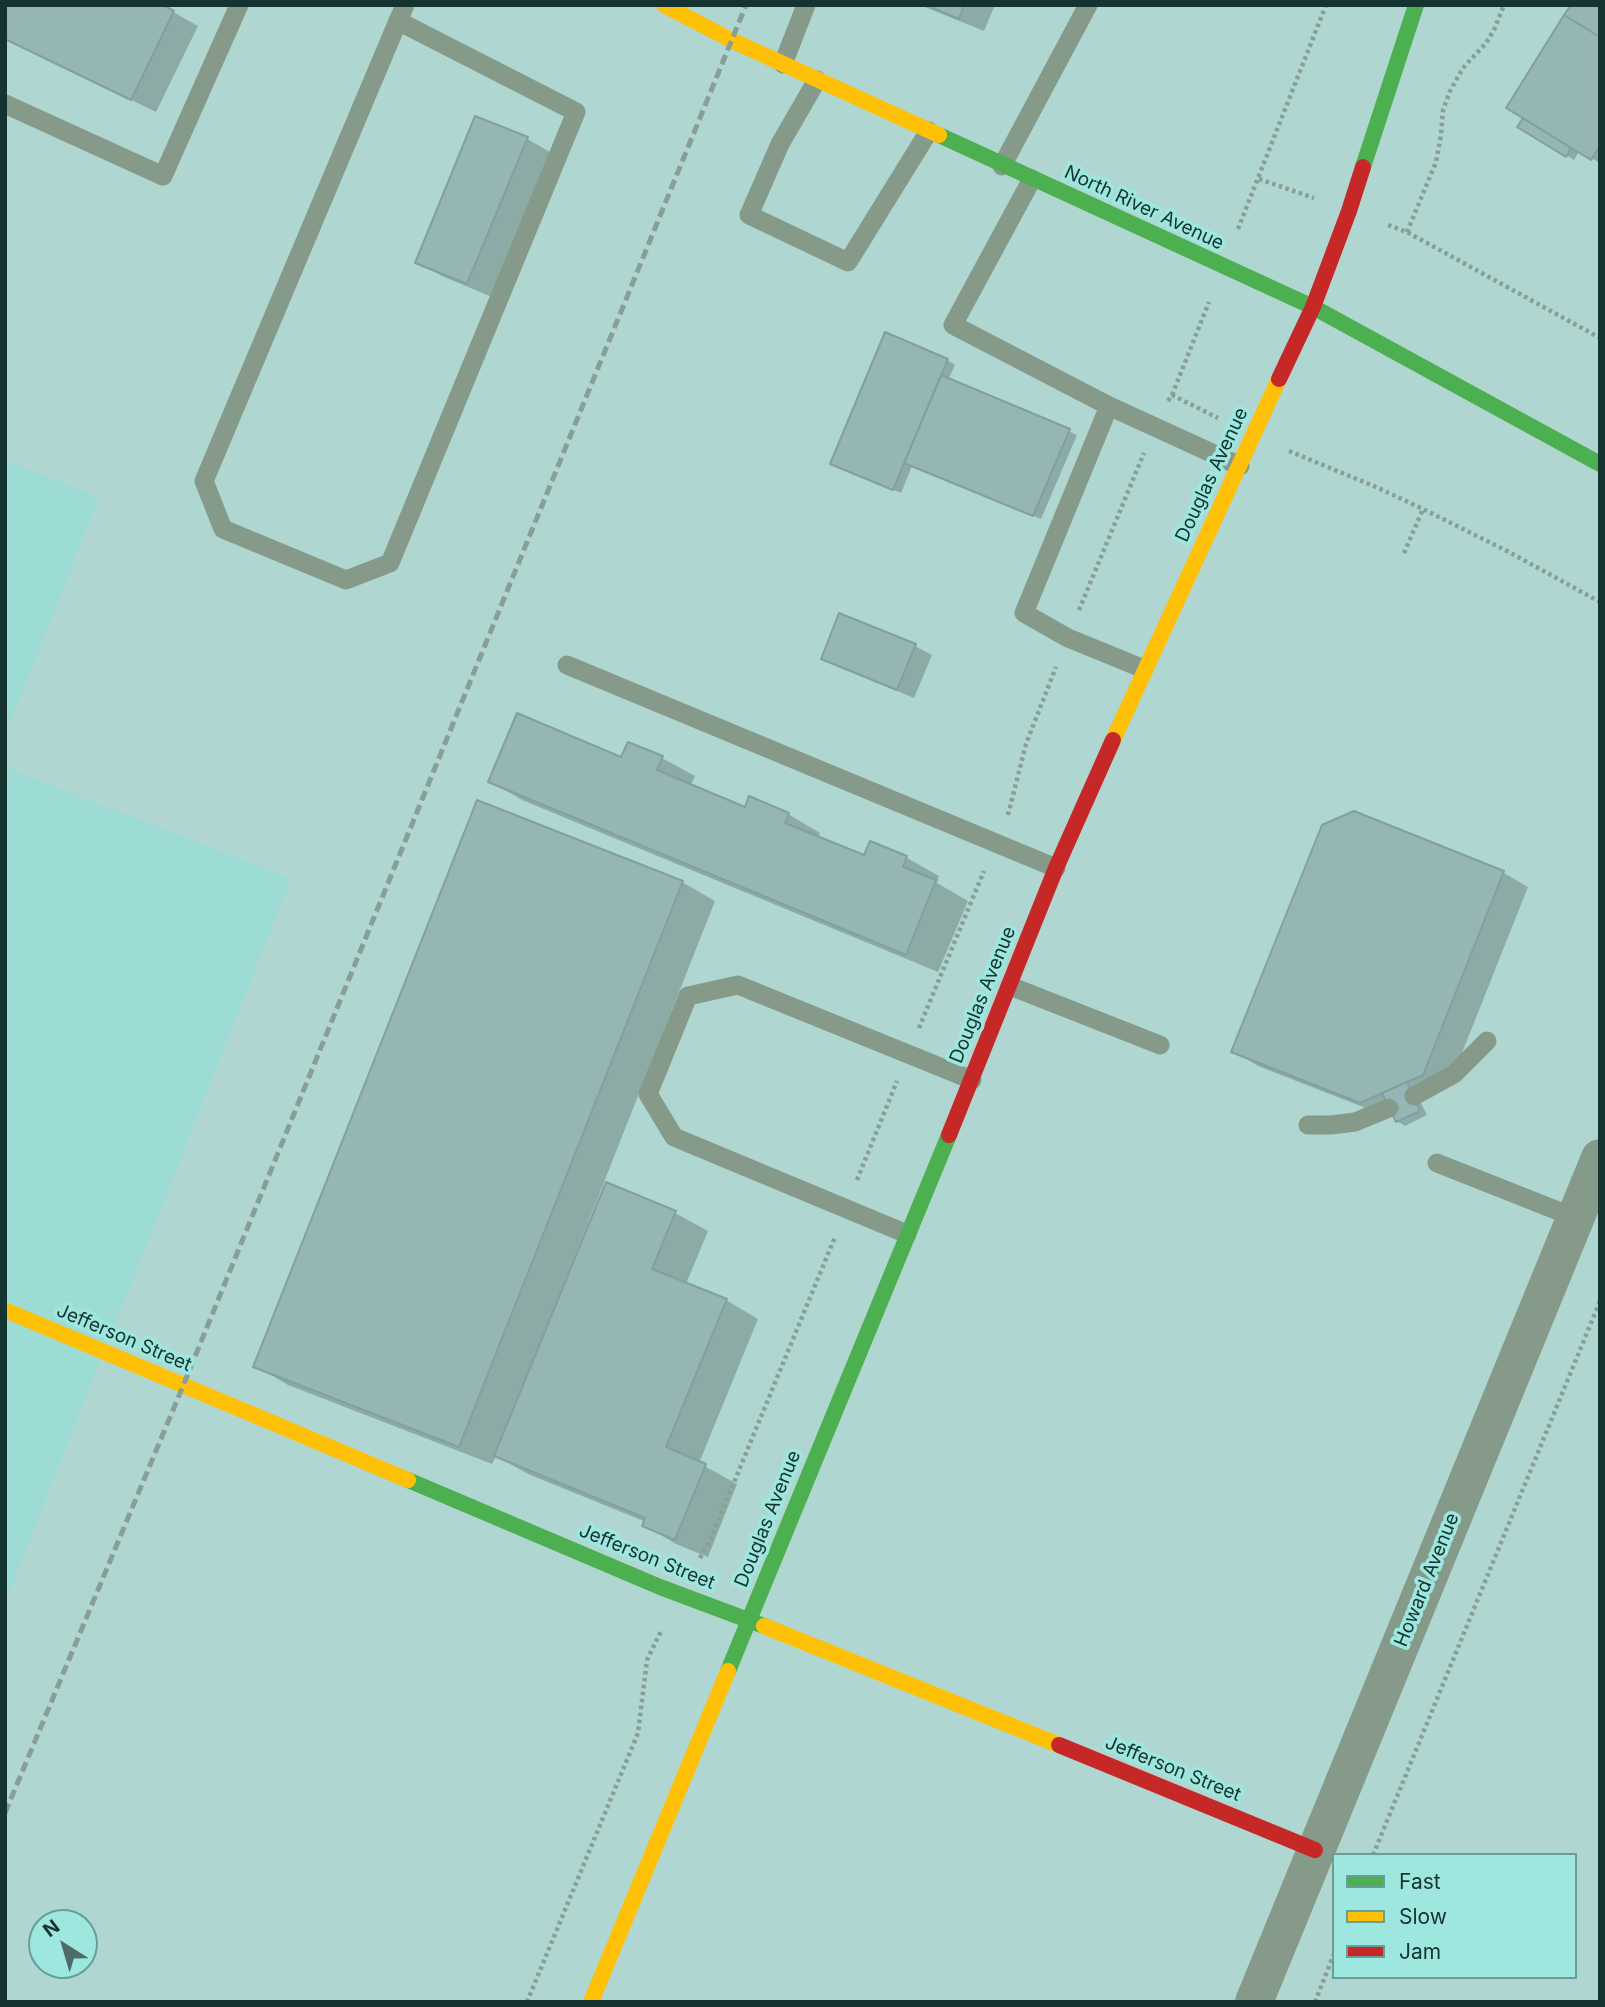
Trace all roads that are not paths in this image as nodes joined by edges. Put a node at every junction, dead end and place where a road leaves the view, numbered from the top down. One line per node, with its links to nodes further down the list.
1 (239, 5): 9 (lane)
2 (664, 5): 7 (street, North River Avenue)
3 (806, 5): 7 (lane)
4 (1088, 5): 11 (lane)
5 (1416, 5): 13 (street, Douglas Avenue)
6 (401, 13): 6 (lane)
7 (783, 64): 8 (street, North River Avenue)
8 (817, 80): 10 (street, North River Avenue); 10 (lane)
9 (5, 104)
10 (929, 131): 11 (street, North River Avenue)
11 (1002, 166): 12 (street, North River Avenue)
12 (1032, 179): 13 (street, North River Avenue); 14 (lane)
13 (1313, 307): 15 (street, North River Avenue); 16 (street, Douglas Avenue)
14 (1109, 406): 16 (lane); 18 (lane)
15 (1600, 464)
16 (1240, 466): 18 (street, Douglas Avenue)
17 (567, 665): 19 (lane)
18 (1144, 669): 19 (street, Douglas Avenue)
19 (1056, 867): 20 (street, Douglas Avenue)
20 (1010, 986): 22 (lane); 23 (street, Douglas Avenue)
21 (1487, 1041): 24 (lane)
22 (1160, 1045)
23 (972, 1080): 30 (street, Douglas Avenue); 30 (lane)
24 (1414, 1096)
25 (1389, 1108): 26 (lane)
26 (1308, 1125)
27 (1600, 1158): 29 (street, Howard Avenue)
28 (1437, 1163): 29 (lane)
29 (1576, 1219): 33 (street, Howard Avenue)
30 (908, 1234): 32 (street, Douglas Avenue)
31 (5, 1310): 32 (street, Jefferson Street)
32 (749, 1620): 33 (street, Jefferson Street); 34 (street, Douglas Avenue)
33 (1315, 1850): 35 (street, Howard Avenue)
34 (591, 2002)
35 (1254, 2002)

